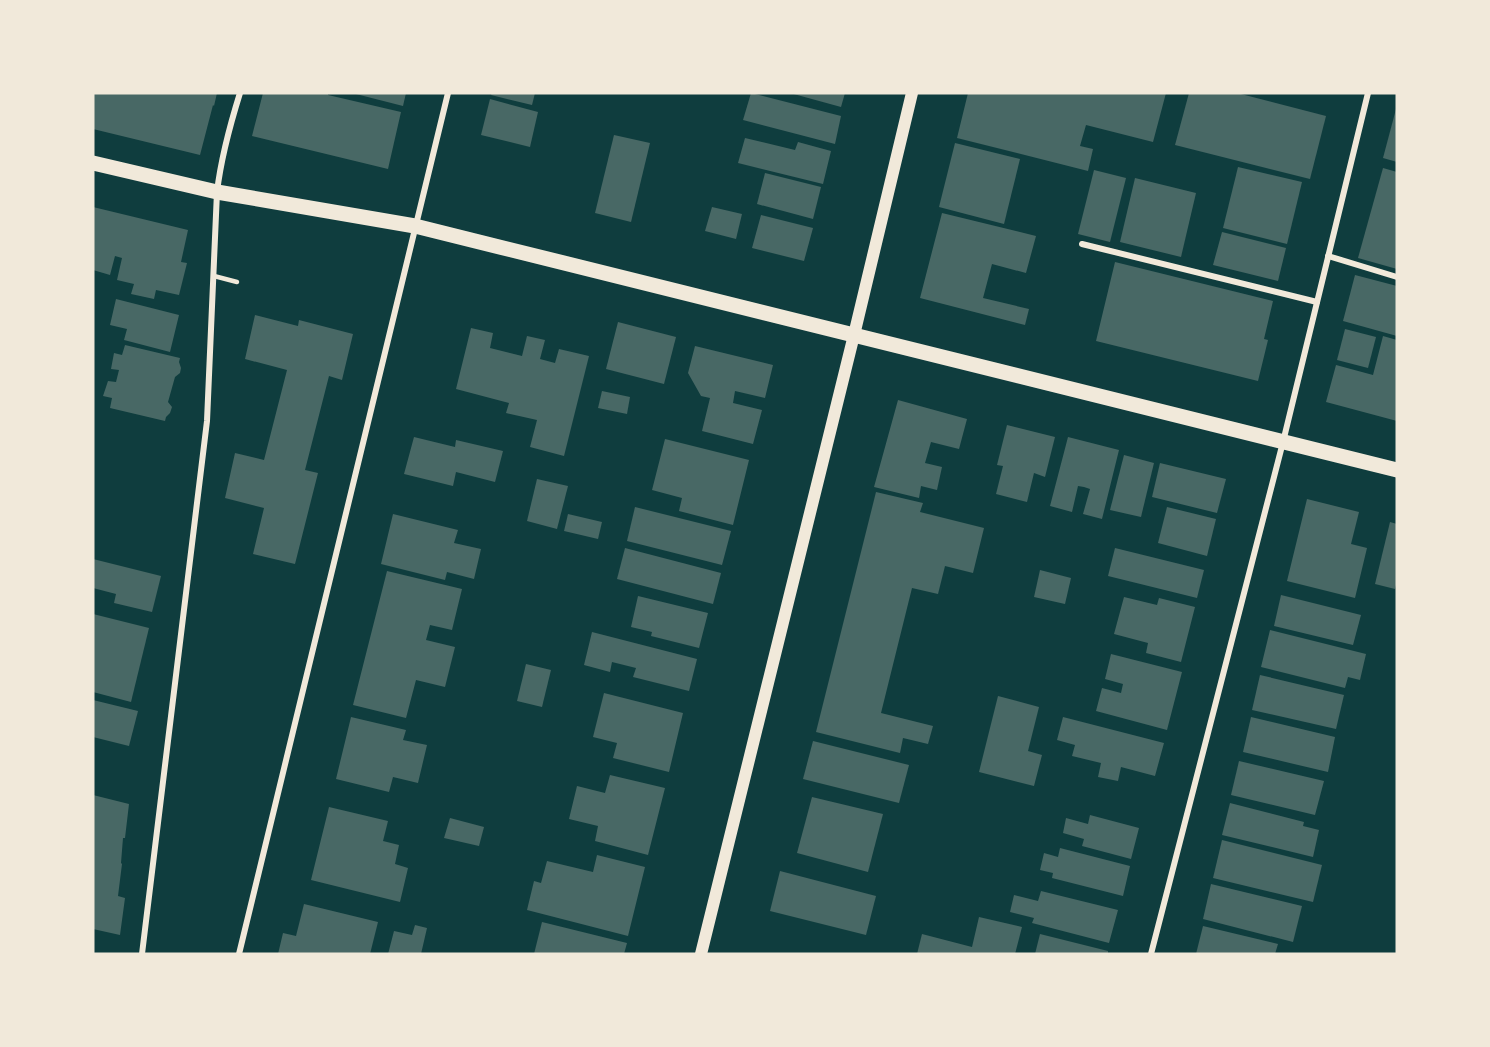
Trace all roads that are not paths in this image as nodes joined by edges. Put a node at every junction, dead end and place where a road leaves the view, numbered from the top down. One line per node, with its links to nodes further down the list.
1 (240, 93): 6 (street)
2 (448, 93): 7 (street)
3 (912, 93): 14 (main road)
4 (1368, 93): 9 (street)
5 (93, 162): 6 (main road)
6 (217, 192): 7 (main road); 10 (street)
7 (415, 226): 14 (main road); 18 (street)
8 (1082, 244): 13 (street)
9 (1328, 256): 11 (street); 13 (street)
10 (214, 276): 12 (lane); 17 (street)
11 (1397, 277)
12 (237, 282)
13 (1317, 302): 15 (street)
14 (854, 335): 15 (main road); 19 (main road)
15 (1283, 442): 16 (main road); 20 (street)
16 (1397, 470)
17 (142, 954)
18 (239, 954)
19 (701, 954)
20 (1151, 954)

